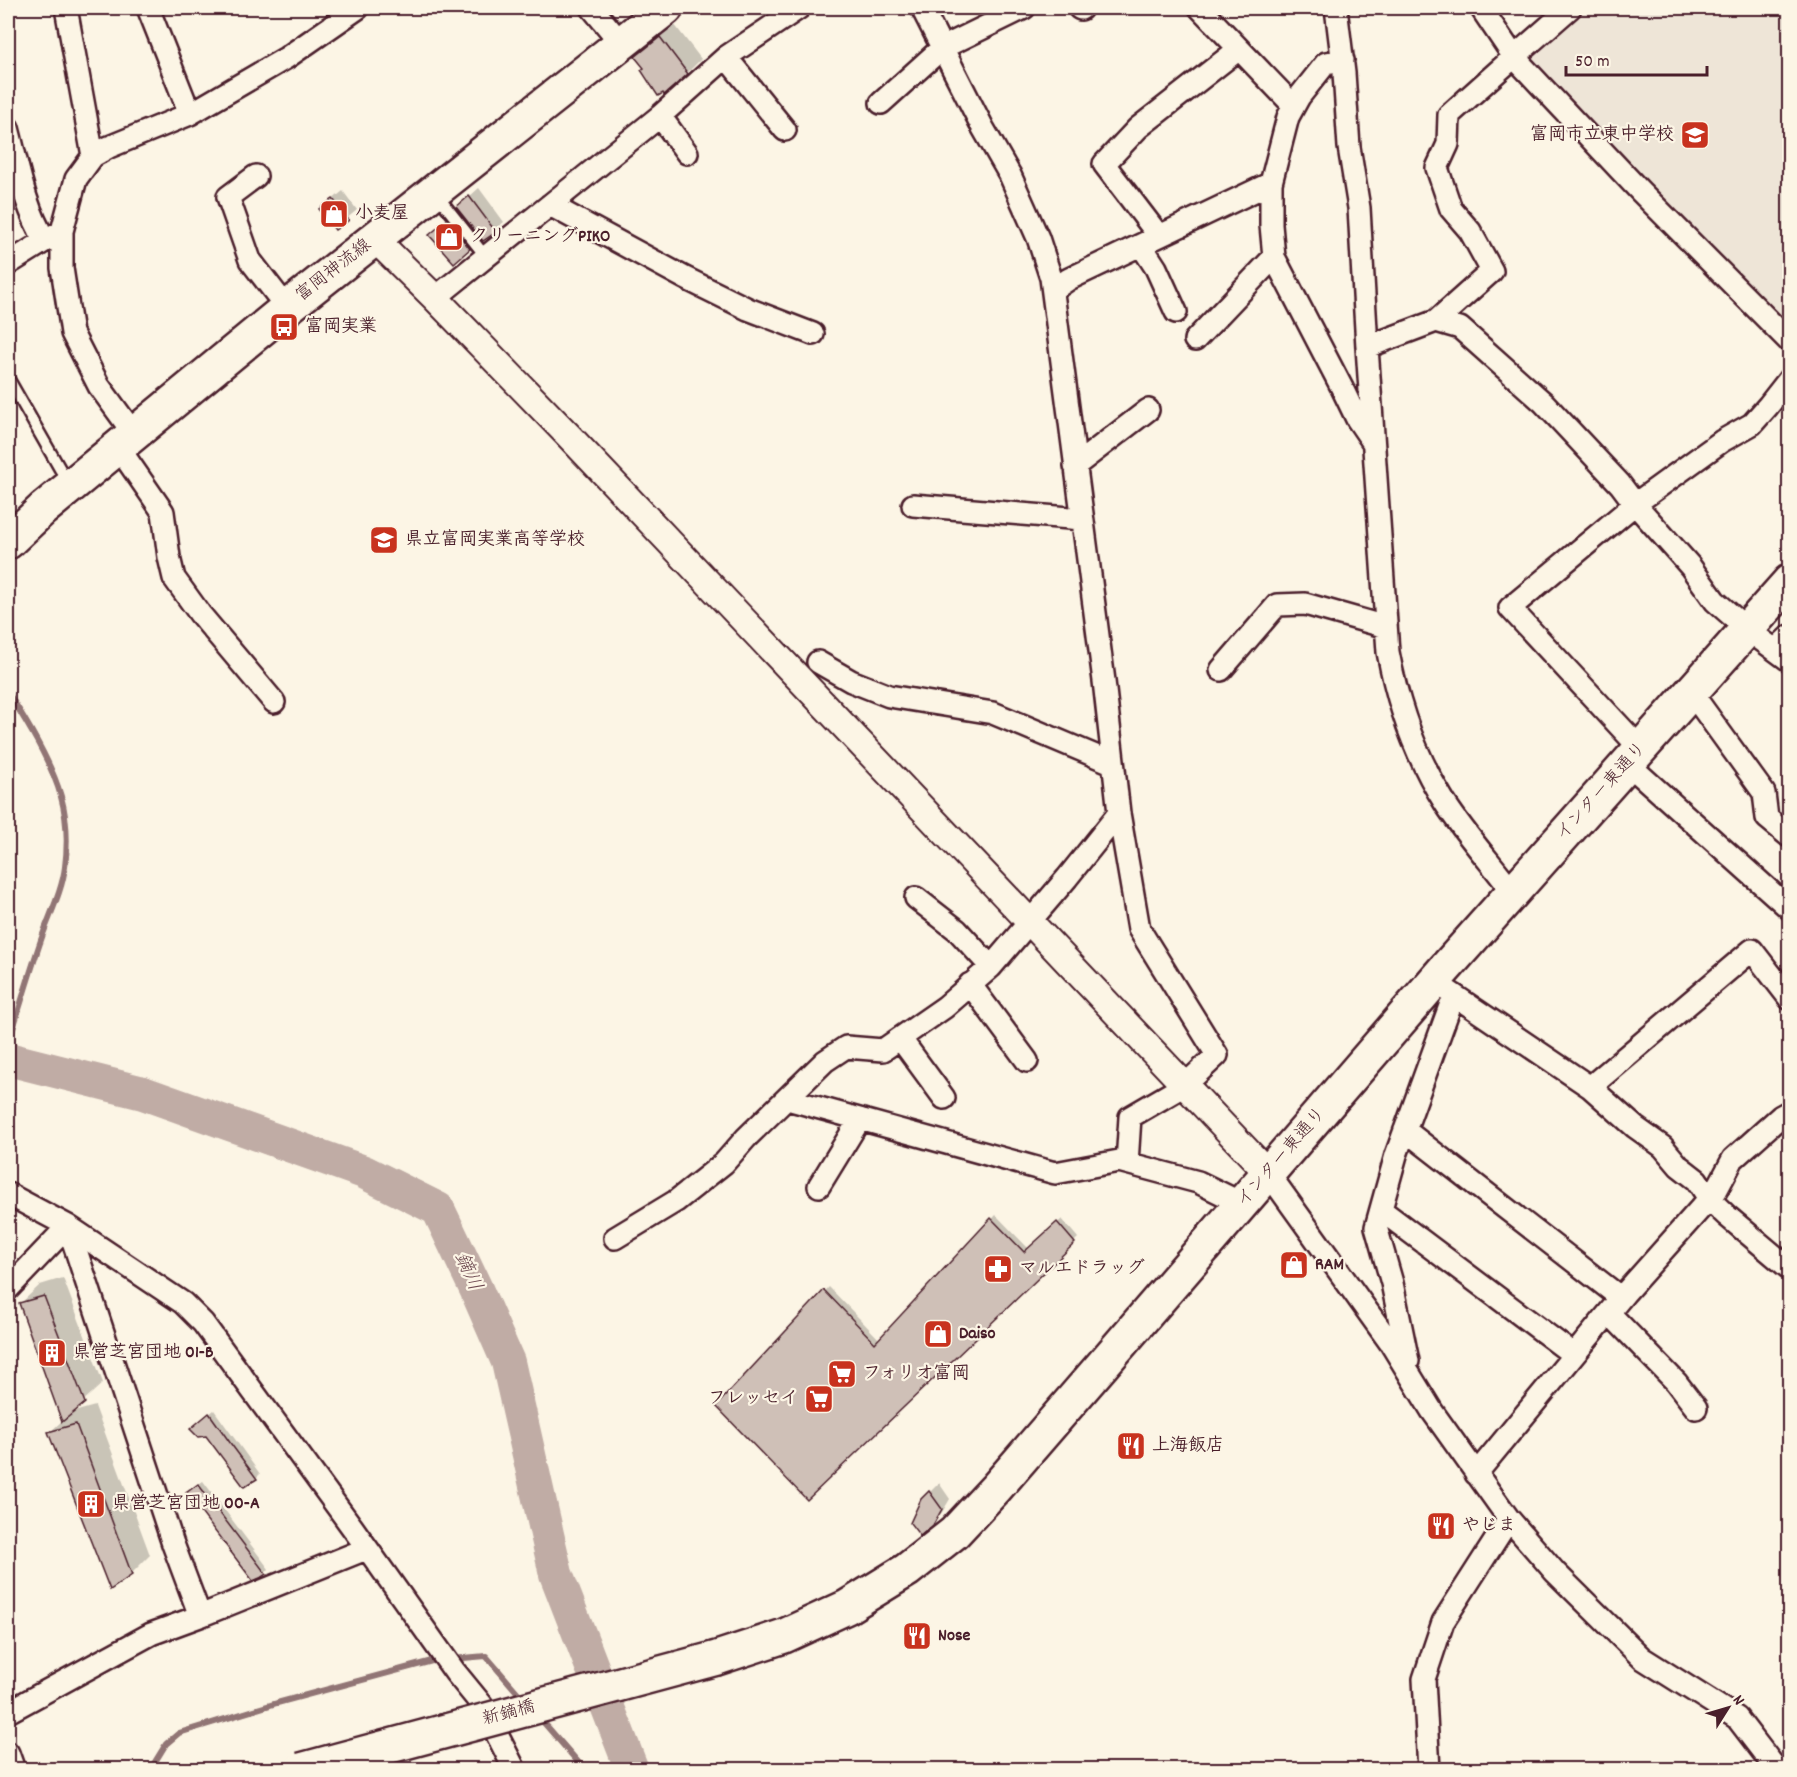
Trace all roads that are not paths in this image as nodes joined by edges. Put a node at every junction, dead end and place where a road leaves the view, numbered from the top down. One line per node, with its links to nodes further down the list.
1 (66, 8): 26 (street)
2 (148, 8): 21 (street)
3 (358, 8): 21 (street)
4 (592, 8): 13 (street)
5 (666, 8): 13 (main road, 富岡神流線)
6 (799, 8): 16 (street)
7 (922, 8): 14 (street)
8 (1024, 8): 14 (street)
9 (1200, 8): 15 (street)
10 (1336, 8): 18 (street)
11 (1481, 8): 17 (street)
12 (1570, 8): 17 (street)
13 (621, 44): 29 (main road, 富岡神流線)
14 (942, 48): 19 (street); 37 (street)
15 (1239, 49): 20 (street); 33 (street)
16 (726, 57): 22 (street); 24 (street)
17 (1514, 57): 41 (street); 44 (street)
18 (1343, 60): 20 (street); 45 (street)
19 (881, 103)
20 (1294, 106): 28 (street)
21 (190, 114): 26 (street)
22 (660, 116): 25 (street); 30 (street)
23 (8, 128): 31 (street)
24 (785, 130)
25 (687, 153)
26 (93, 156): 31 (street)
27 (256, 176): 39 (street)
28 (1270, 183): 33 (street); 35 (street)
29 (434, 191): 32 (main road, 富岡神流線); 34 (lane)
30 (550, 205): 34 (street); 42 (street)
31 (53, 235): 36 (street); 49 (street)
32 (375, 239): 38 (street); 39 (main road, 富岡神流線)
33 (1150, 241): 37 (street); 40 (street)
34 (486, 257): 38 (street)
35 (1274, 257): 43 (street); 50 (street)
36 (8, 264)
37 (1053, 290): 51 (street)
38 (435, 298): 72 (street)
39 (287, 308): 49 (main road, 富岡神流線)
40 (1176, 312)
41 (1436, 321): 45 (street); 53 (street)
42 (813, 334)
43 (1195, 340)
44 (1790, 342)
45 (1367, 347): 50 (street)
46 (8, 378): 52 (lane)
47 (1790, 378): 53 (street)
48 (1148, 410): 51 (street)
49 (127, 440): 52 (main road, 富岡神流線); 64 (street)
50 (1373, 443): 58 (street)
51 (1076, 466): 55 (street)
52 (71, 485): 56 (main road, 富岡神流線)
53 (1635, 504): 59 (street); 65 (street)
54 (913, 505): 55 (street)
55 (1082, 519): 66 (street)
56 (8, 542)
57 (1790, 581): 59 (main road, インター東通り)
58 (1386, 627): 62 (street); 69 (street)
59 (1748, 630): 60 (street); 63 (main road, インター東通り)
60 (1785, 649)
61 (818, 662): 66 (street)
62 (1221, 670)
63 (1691, 692): 65 (main road, インター東通り); 68 (street)
64 (274, 702)
65 (1633, 756): 69 (main road, インター東通り); 71 (street)
66 (1112, 763): 67 (street)
67 (1119, 813): 72 (street); 79 (street)
68 (1790, 837)
69 (1513, 892): 74 (main road, インター東通り)
70 (916, 898): 73 (street)
71 (1790, 909)
72 (1030, 923): 73 (street); 79 (street)
73 (991, 967): 75 (street)
74 (1448, 983): 80 (street); 85 (street); 87 (main road, インター東通り)
75 (970, 984): 77 (street); 78 (street)
76 (1790, 999): 80 (street)
77 (900, 1038): 81 (street); 82 (street)
78 (1027, 1061)
79 (1185, 1085): 86 (street); 87 (street)
80 (1590, 1087): 90 (street)
81 (944, 1098)
82 (787, 1099): 84 (street); 94 (street)
83 (1790, 1111): 90 (street)
84 (860, 1119): 86 (street); 88 (street)
85 (1405, 1131): 92 (street); 97 (street)
86 (1127, 1163): 91 (street)
87 (1269, 1174): 91 (main road, インター東通り); 99 (street)
88 (819, 1186)
89 (8, 1194): 93 (street)
90 (1709, 1199): 95 (street); 97 (street)
91 (1243, 1204): 105 (main road, インター東通り)
92 (1381, 1210): 98 (street); 99 (street)
93 (68, 1226): 96 (street); 103 (street); 104 (street)
94 (615, 1238)
95 (1790, 1269)
96 (8, 1289)
97 (1615, 1305): 98 (street); 100 (street)
98 (1574, 1355): 101 (street)
99 (1411, 1377): 101 (street)
100 (1696, 1408)
101 (1476, 1474): 102 (street)
102 (1509, 1519): 111 (street); 112 (street)
103 (366, 1549): 104 (street); 110 (street)
104 (200, 1616): 106 (street)
105 (717, 1658): 109 (main road, 新鏑橋, bridge)
106 (8, 1712)
107 (8, 1753): 108 (street)
108 (14, 1770)
109 (301, 1770)
110 (515, 1770)
111 (1429, 1770)
112 (1777, 1770)

